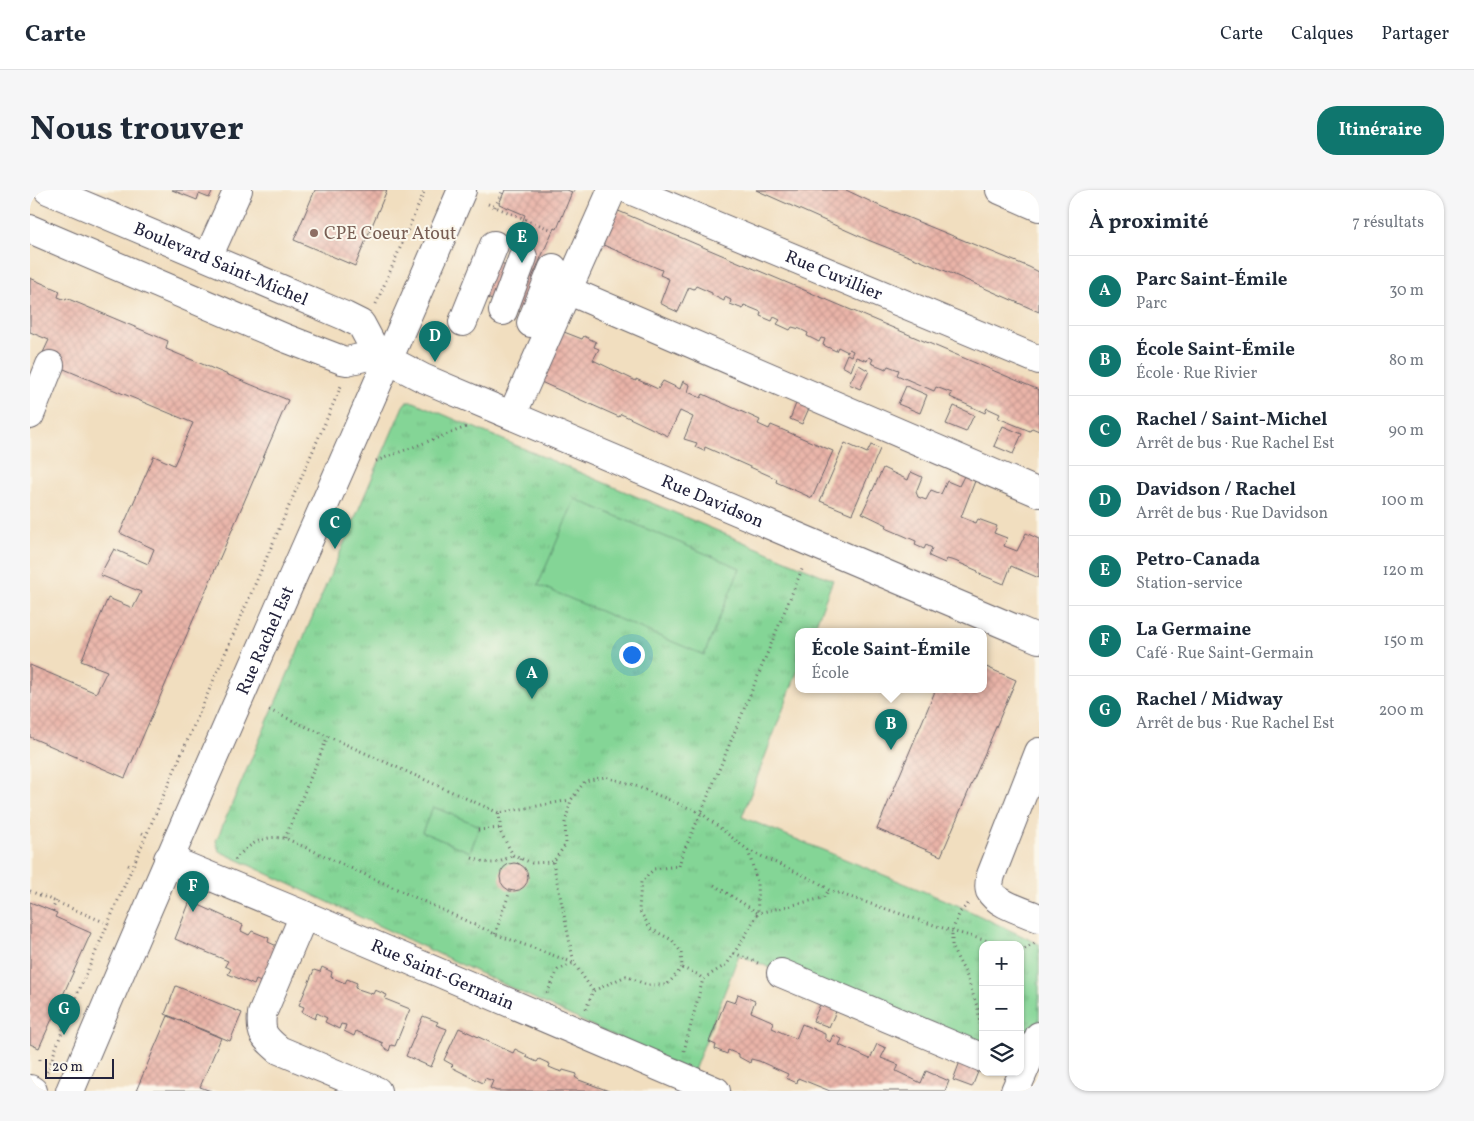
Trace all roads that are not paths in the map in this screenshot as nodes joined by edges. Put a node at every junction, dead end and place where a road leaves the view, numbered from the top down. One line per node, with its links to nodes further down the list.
1 (48, 190): 10 (main road, Boulevard Saint-Michel)
2 (238, 190): 10 (main road)
3 (462, 190): 17 (main road, Rue Rachel Est)
4 (612, 190): 13 (main road)
5 (630, 190): 18 (main road, Rue Cuvillier)
6 (1000, 190): 7 (main road)
7 (1039, 207)
8 (30, 229): 17 (main road)
9 (494, 245): 15 (main road)
10 (208, 257): 17 (main road, Boulevard Saint-Michel)
11 (524, 257): 14 (main road)
12 (552, 268): 16 (main road)
13 (568, 290): 21 (main road); 22 (main road)
14 (503, 311)
15 (463, 322)
16 (531, 323)
17 (370, 351): 21 (main road, Rue Davidson); 25 (main road, Rue Rachel Est)
18 (1039, 360)
19 (50, 365): 20 (main road)
20 (30, 415)
21 (512, 415): 23 (main road, Rue Davidson)
22 (1039, 493)
23 (1039, 639)
24 (1039, 752): 27 (main road)
25 (168, 859): 26 (main road, Rue Saint-Germain); 32 (main road, Rue Rachel Est)
26 (304, 916): 33 (main road); 34 (main road, Rue Saint-Germain)
27 (1038, 930)
28 (782, 973): 30 (main road)
29 (1039, 1036): 31 (main road)
30 (979, 1044)
31 (1018, 1079)
32 (70, 1091)
33 (377, 1091)
34 (716, 1091)

